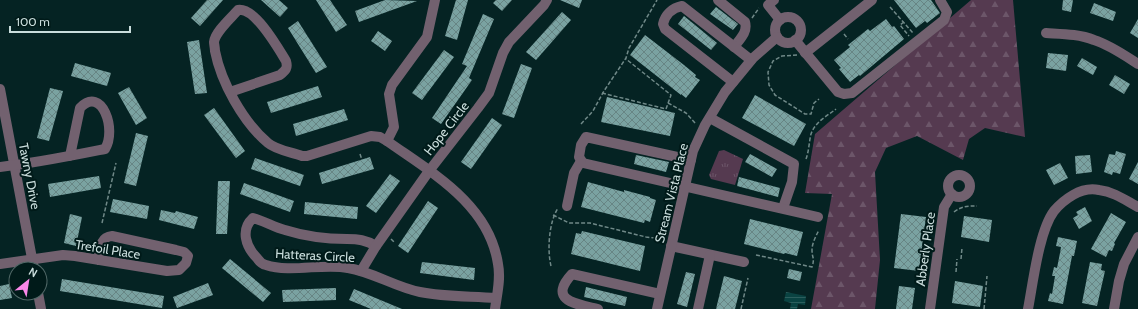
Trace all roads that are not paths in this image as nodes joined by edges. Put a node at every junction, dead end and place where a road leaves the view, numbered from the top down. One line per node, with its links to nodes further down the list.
1 (435, 0): 19 (street)
2 (547, 0): 25 (street, Hope Circle)
3 (718, 0): 11 (street)
4 (872, 0): 12 (street)
5 (940, 0): 12 (street)
6 (767, 3): 7 (street)
7 (780, 20): 9 (street); 10 (street)
8 (1046, 33): 14 (street)
9 (777, 38): 10 (street); 13 (street, Stream Vista Place)
10 (795, 40): 12 (street)
11 (734, 47): 13 (street); 15 (street)
12 (802, 54)
13 (751, 60): 15 (street, Stream Vista Place)
14 (1138, 64)
15 (733, 82): 18 (street, Stream Vista Place)
16 (0, 88): 23 (street, Tawny Drive)
17 (230, 92): 17 (street); 19 (street)
18 (710, 118): 22 (street, Stream Vista Place); 30 (street)
19 (387, 141): 25 (street)
20 (70, 156): 20 (street); 23 (street)
21 (582, 160): 22 (street); 26 (street); 28 (street)
22 (691, 160): 26 (street, Stream Vista Place)
23 (14, 166): 24 (street); 37 (street, Tawny Drive)
24 (0, 167)
25 (429, 171): 33 (street, Hope Circle); 42 (street)
26 (685, 186): 30 (street); 34 (street, Stream Vista Place)
27 (952, 194): 48 (street, Abberly Place)
28 (563, 206)
29 (1138, 207): 49 (street)
30 (783, 208): 31 (street)
31 (818, 217)
32 (1138, 237): 50 (street)
33 (376, 246): 40 (street, Hope Circle); 40 (street, Hatteras Circle)
34 (671, 246): 35 (street); 41 (street, Stream Vista Place)
35 (710, 255): 39 (street); 47 (street)
36 (98, 260): 36 (street, Trefoil Place); 38 (street, Trefoil Place)
37 (33, 261)
38 (44, 261)
39 (744, 262)
40 (361, 271): 42 (street, Hatteras Circle)
41 (660, 294): 43 (street); 46 (street, Stream Vista Place)
42 (496, 298): 44 (street)
43 (581, 307): 45 (street)
44 (494, 309)
45 (598, 309)
46 (657, 309)
47 (698, 309)
48 (930, 309)
49 (1028, 309)
50 (1114, 309)

